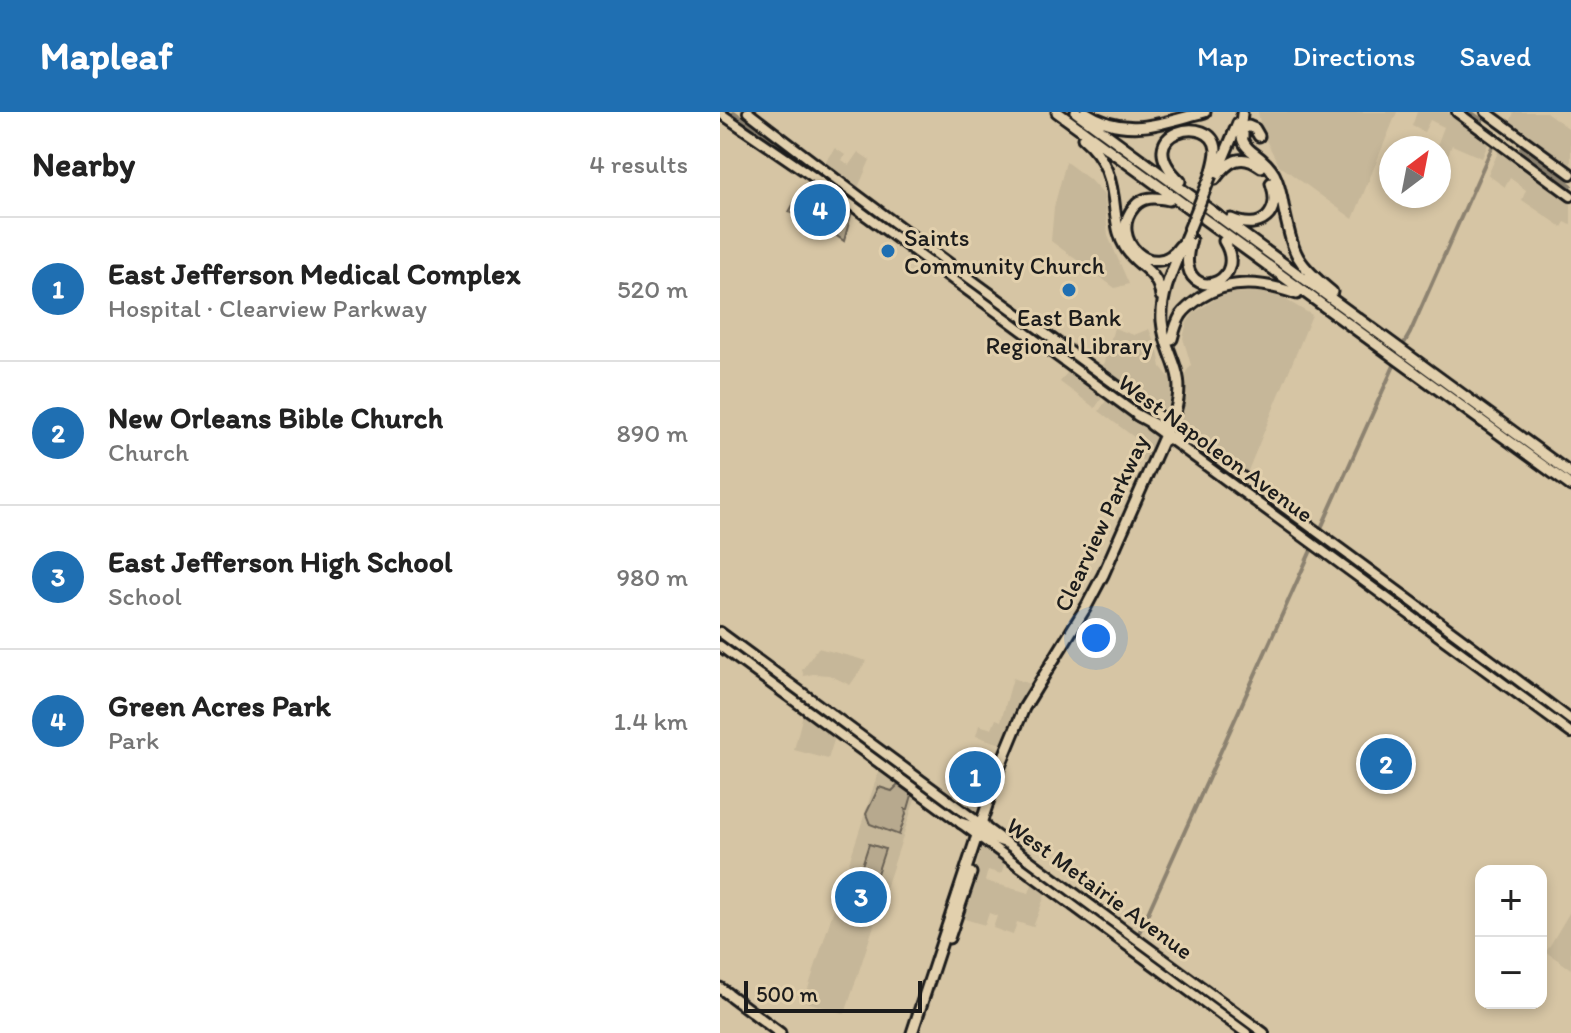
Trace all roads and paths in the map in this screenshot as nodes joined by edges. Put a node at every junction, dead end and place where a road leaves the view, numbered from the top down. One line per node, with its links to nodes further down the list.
1 (748, 112): 13 (main road, West Napoleon Avenue)
2 (1048, 112): 12 (highway)
3 (1057, 112): 36 (highway)
4 (1076, 112): 34 (highway)
5 (1085, 112): 6 (highway); 19 (highway)
6 (1205, 112)
7 (1486, 112): 17 (main road)
8 (720, 113): 14 (main road, West Napoleon Avenue)
9 (1240, 113): 18 (highway, Clearview Parkway); 22 (highway)
10 (1461, 114): 20 (main road)
11 (1259, 136): 22 (highway)
12 (1083, 138): 21 (highway); 33 (highway)
13 (791, 146): 14 (main road); 15 (main road, West Napoleon Avenue)
14 (782, 156): 16 (main road, West Napoleon Avenue)
15 (804, 156): 16 (main road); 24 (main road, West Napoleon Avenue)
16 (801, 168): 26 (main road, West Napoleon Avenue)
17 (1571, 174)
18 (1213, 177): 19 (highway); 23 (highway); 25 (highway, Clearview Parkway, bridge)
19 (1180, 181): 23 (highway)
20 (1571, 196)
21 (1169, 200): 25 (highway); 27 (highway)
22 (1284, 210): 31 (highway)
23 (1231, 219): 31 (highway)
24 (907, 232): 26 (main road); 28 (main road, West Napoleon Avenue)
25 (1188, 238): 27 (highway); 30 (highway, Clearview Parkway)
26 (897, 239): 29 (main road, West Napoleon Avenue)
27 (1224, 241): 32 (highway)
28 (921, 243): 29 (main road); 39 (main road, West Napoleon Avenue)
29 (915, 252): 40 (main road, West Napoleon Avenue)
30 (1172, 280): 33 (highway, Clearview Parkway); 35 (highway, Clearview Parkway)
31 (1327, 288): 34 (highway)
32 (1297, 294): 35 (highway); 36 (highway)
33 (1163, 306): 38 (highway, Clearview Parkway)
34 (1369, 327): 37 (highway)
35 (1172, 339): 38 (highway, Clearview Parkway)
36 (1375, 344): 37 (highway)
37 (1400, 355): 50 (highway); 52 (highway)
38 (1180, 370): 44 (highway, Clearview Parkway); 44 (highway, Clearview Parkway)
39 (1120, 388): 40 (main road); 41 (main road, West Napoleon Avenue)
40 (1112, 397): 42 (main road, West Napoleon Avenue)
41 (1133, 398): 42 (main road); 44 (main road, West Napoleon Avenue)
42 (1125, 406): 43 (main road, West Napoleon Avenue)
43 (1137, 415): 44 (highway)
44 (1170, 431): 45 (highway); 46 (main road, West Napoleon Avenue); 53 (highway, Clearview Parkway)
45 (1195, 443): 46 (main road); 47 (main road, West Napoleon Avenue)
46 (1186, 451): 48 (main road, West Napoleon Avenue)
47 (1212, 456): 48 (main road); 49 (main road, West Napoleon Avenue)
48 (1203, 464): 51 (main road, West Napoleon Avenue)
49 (1227, 467): 51 (main road); 54 (main road, West Napoleon Avenue)
50 (1571, 474)
51 (1220, 477): 55 (main road, West Napoleon Avenue)
52 (1571, 486)
53 (1117, 552): 67 (highway, Clearview Parkway); 67 (highway, Clearview Parkway)
54 (1392, 587): 55 (main road); 56 (main road, West Napoleon Avenue)
55 (1386, 598): 57 (main road, West Napoleon Avenue)
56 (1412, 602): 57 (main road); 58 (main road, West Napoleon Avenue)
57 (1405, 612): 60 (main road, West Napoleon Avenue)
58 (1446, 627): 60 (main road); 63 (main road, West Napoleon Avenue)
59 (720, 632): 61 (main road, West Metairie Avenue)
60 (1438, 636): 65 (main road, West Napoleon Avenue)
61 (735, 643): 64 (main road); 66 (main road, West Metairie Avenue)
62 (720, 646): 64 (main road)
63 (1471, 646): 65 (main road); 69 (main road, West Napoleon Avenue)
64 (729, 652): 68 (main road)
65 (1464, 656): 69 (main road, West Napoleon Avenue)
66 (761, 662): 68 (main road); 73 (main road, West Metairie Avenue)
67 (1052, 665): 72 (highway, Clearview Parkway); 74 (highway, Clearview Parkway)
68 (752, 669): 75 (main road)
69 (1508, 680): 70 (main road, West Napoleon Avenue); 71 (main road, West Napoleon Avenue)
70 (1571, 720)
71 (1571, 733)
72 (992, 789): 74 (highway); 78 (highway, Clearview Parkway)
73 (945, 798): 75 (main road); 76 (main road, West Metairie Avenue)
74 (993, 804): 78 (highway, Clearview Parkway)
75 (939, 807): 77 (main road)
76 (959, 808): 77 (main road); 78 (main road, West Metairie Avenue)
77 (957, 820): 78 (highway)
78 (981, 832): 79 (highway); 80 (highway, Clearview Parkway)
79 (1011, 852): 81 (main road, West Metairie Avenue); 82 (main road, West Metairie Avenue)
80 (962, 891): 92 (highway, Clearview Parkway); 92 (highway, Clearview Parkway)
81 (1110, 920): 82 (main road); 83 (main road, West Metairie Avenue)
82 (1105, 929): 84 (main road, West Metairie Avenue)
83 (1135, 938): 84 (main road); 86 (main road, West Metairie Avenue)
84 (1122, 942): 86 (main road, West Metairie Avenue)
85 (720, 991): 90 (highway); 91 (highway)
86 (1198, 991): 87 (main road, West Metairie Avenue)
87 (1212, 1002): 88 (main road, West Metairie Avenue); 89 (main road, West Metairie Avenue)
88 (1251, 1023): 89 (main road); 93 (main road, West Metairie Avenue)
89 (1244, 1032)
90 (773, 1033)
91 (780, 1033)
92 (915, 1033)
93 (1264, 1033)

